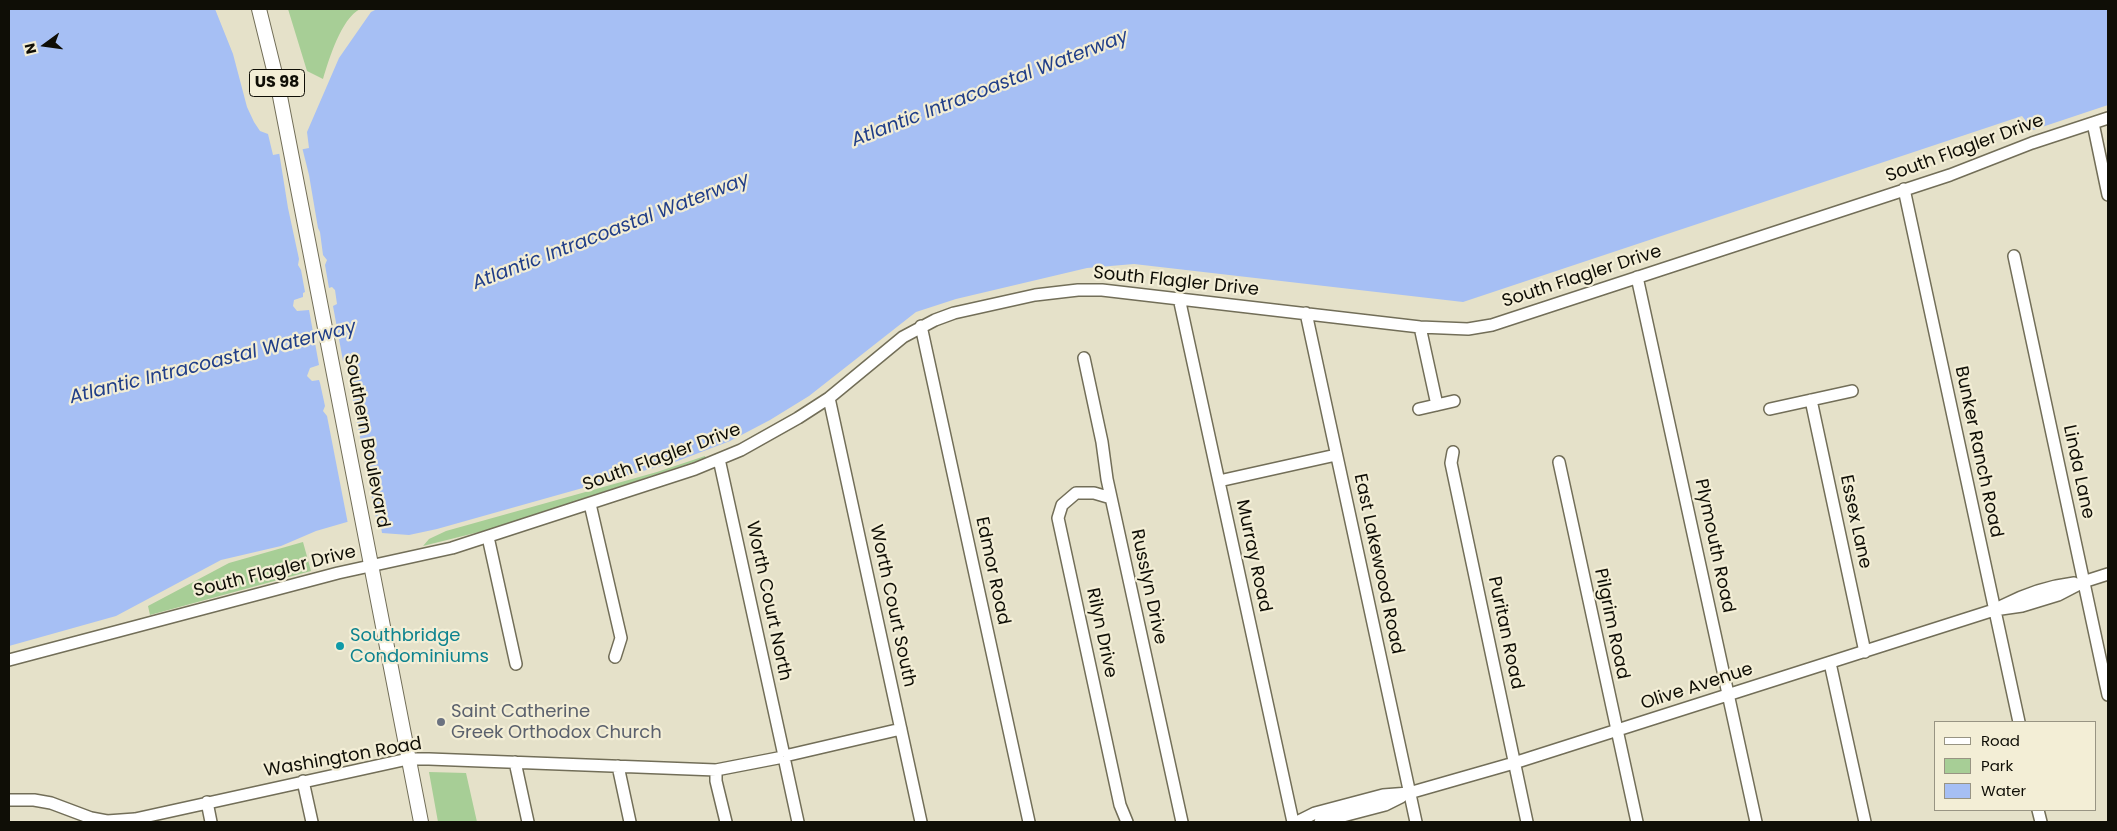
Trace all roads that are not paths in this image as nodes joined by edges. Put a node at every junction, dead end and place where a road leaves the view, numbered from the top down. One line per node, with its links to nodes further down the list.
1 (259, 9): 28 (main road, Southern Boulevard / US 98)
2 (2108, 118): 3 (street, South Flagler Drive)
3 (2093, 123): 4 (street, South Flagler Drive); 5 (street)
4 (1904, 190): 7 (street, South Flagler Drive); 31 (street, Bunker Ranch Road)
5 (2108, 195)
6 (2014, 256): 30 (street, Linda Lane)
7 (1637, 277): 11 (street, South Flagler Drive); 38 (street, Plymouth Road)
8 (1179, 298): 9 (street, South Flagler Drive); 10 (street, South Flagler Drive); 24 (street, Murray Road)
9 (1306, 313): 11 (street, South Flagler Drive); 21 (street, East Lakewood Road)
10 (921, 326): 14 (street, South Flagler Drive); 61 (street, Edmor Road)
11 (1420, 327): 17 (street)
12 (1084, 358): 25 (street, Russlyn Drive)
13 (1852, 391): 15 (street)
14 (828, 398): 22 (street, South Flagler Drive); 40 (street, Worth Court South)
15 (1811, 400): 19 (street); 32 (street, Essex Lane)
16 (1454, 401): 17 (street)
17 (1437, 405): 18 (street)
18 (1419, 409)
19 (1770, 409)
20 (1453, 452): 45 (street, Puritan Road)
21 (1336, 455): 24 (street); 49 (street, East Lakewood Road)
22 (719, 459): 26 (street, South Flagler Drive); 42 (street, Worth Court North)
23 (1558, 462): 41 (street, Pilgrim Road)
24 (1219, 481): 64 (street, Murray Road)
25 (1111, 498): 62 (street, Rilyn Drive); 63 (street, Russlyn Drive)
26 (590, 504): 27 (street, South Flagler Drive); 33 (street)
27 (488, 537): 28 (street, South Flagler Drive); 36 (street)
28 (371, 566): 34 (street, South Flagler Drive); 43 (main road, Southern Boulevard / US 98)
29 (2108, 574): 30 (street, Olive Avenue)
30 (2084, 582): 31 (street, Olive Avenue); 37 (street, Linda Lane)
31 (1994, 610): 32 (street, Olive Avenue); 39 (street, Bunker Ranch Road)
32 (1865, 652): 35 (street, Olive Avenue)
33 (615, 657)
34 (9, 660)
35 (1830, 663): 38 (street, Olive Avenue); 71 (street)
36 (516, 664)
37 (2108, 695)
38 (1728, 696): 41 (street, Olive Avenue); 70 (street, Plymouth Road)
39 (2019, 721)
40 (901, 729): 42 (street, Washington Road); 60 (street, Worth Court South)
41 (1617, 731): 45 (street, Olive Avenue); 69 (street, Pilgrim Road)
42 (784, 756): 47 (street, Washington Road); 59 (street, Worth Court North)
43 (408, 760): 44 (street, Washington Road); 48 (street, Washington Road); 55 (main road, Southern Boulevard / US 98)
44 (515, 762): 46 (street, Washington Road); 56 (street)
45 (1514, 763): 49 (street, Olive Avenue); 68 (street, Puritan Road)
46 (618, 766): 47 (street, Washington Road); 57 (street)
47 (716, 770): 58 (street)
48 (303, 781): 51 (street, Washington Road); 54 (street)
49 (1409, 793): 65 (street, Olive Avenue); 66 (street, Olive Avenue); 67 (street, East Lakewood Road)
50 (9, 800): 52 (street, Washington Road)
51 (207, 802): 52 (street, Washington Road); 53 (street)
52 (107, 822)
53 (211, 822)
54 (312, 822)
55 (421, 822)
56 (528, 822)
57 (630, 822)
58 (726, 822)
59 (798, 822)
60 (922, 822)
61 (1029, 822)
62 (1127, 822)
63 (1182, 822)
64 (1293, 822)
65 (1297, 822)
66 (1320, 822)
67 (1416, 822)
68 (1527, 822)
69 (1636, 822)
70 (1756, 822)
71 (1865, 822)

